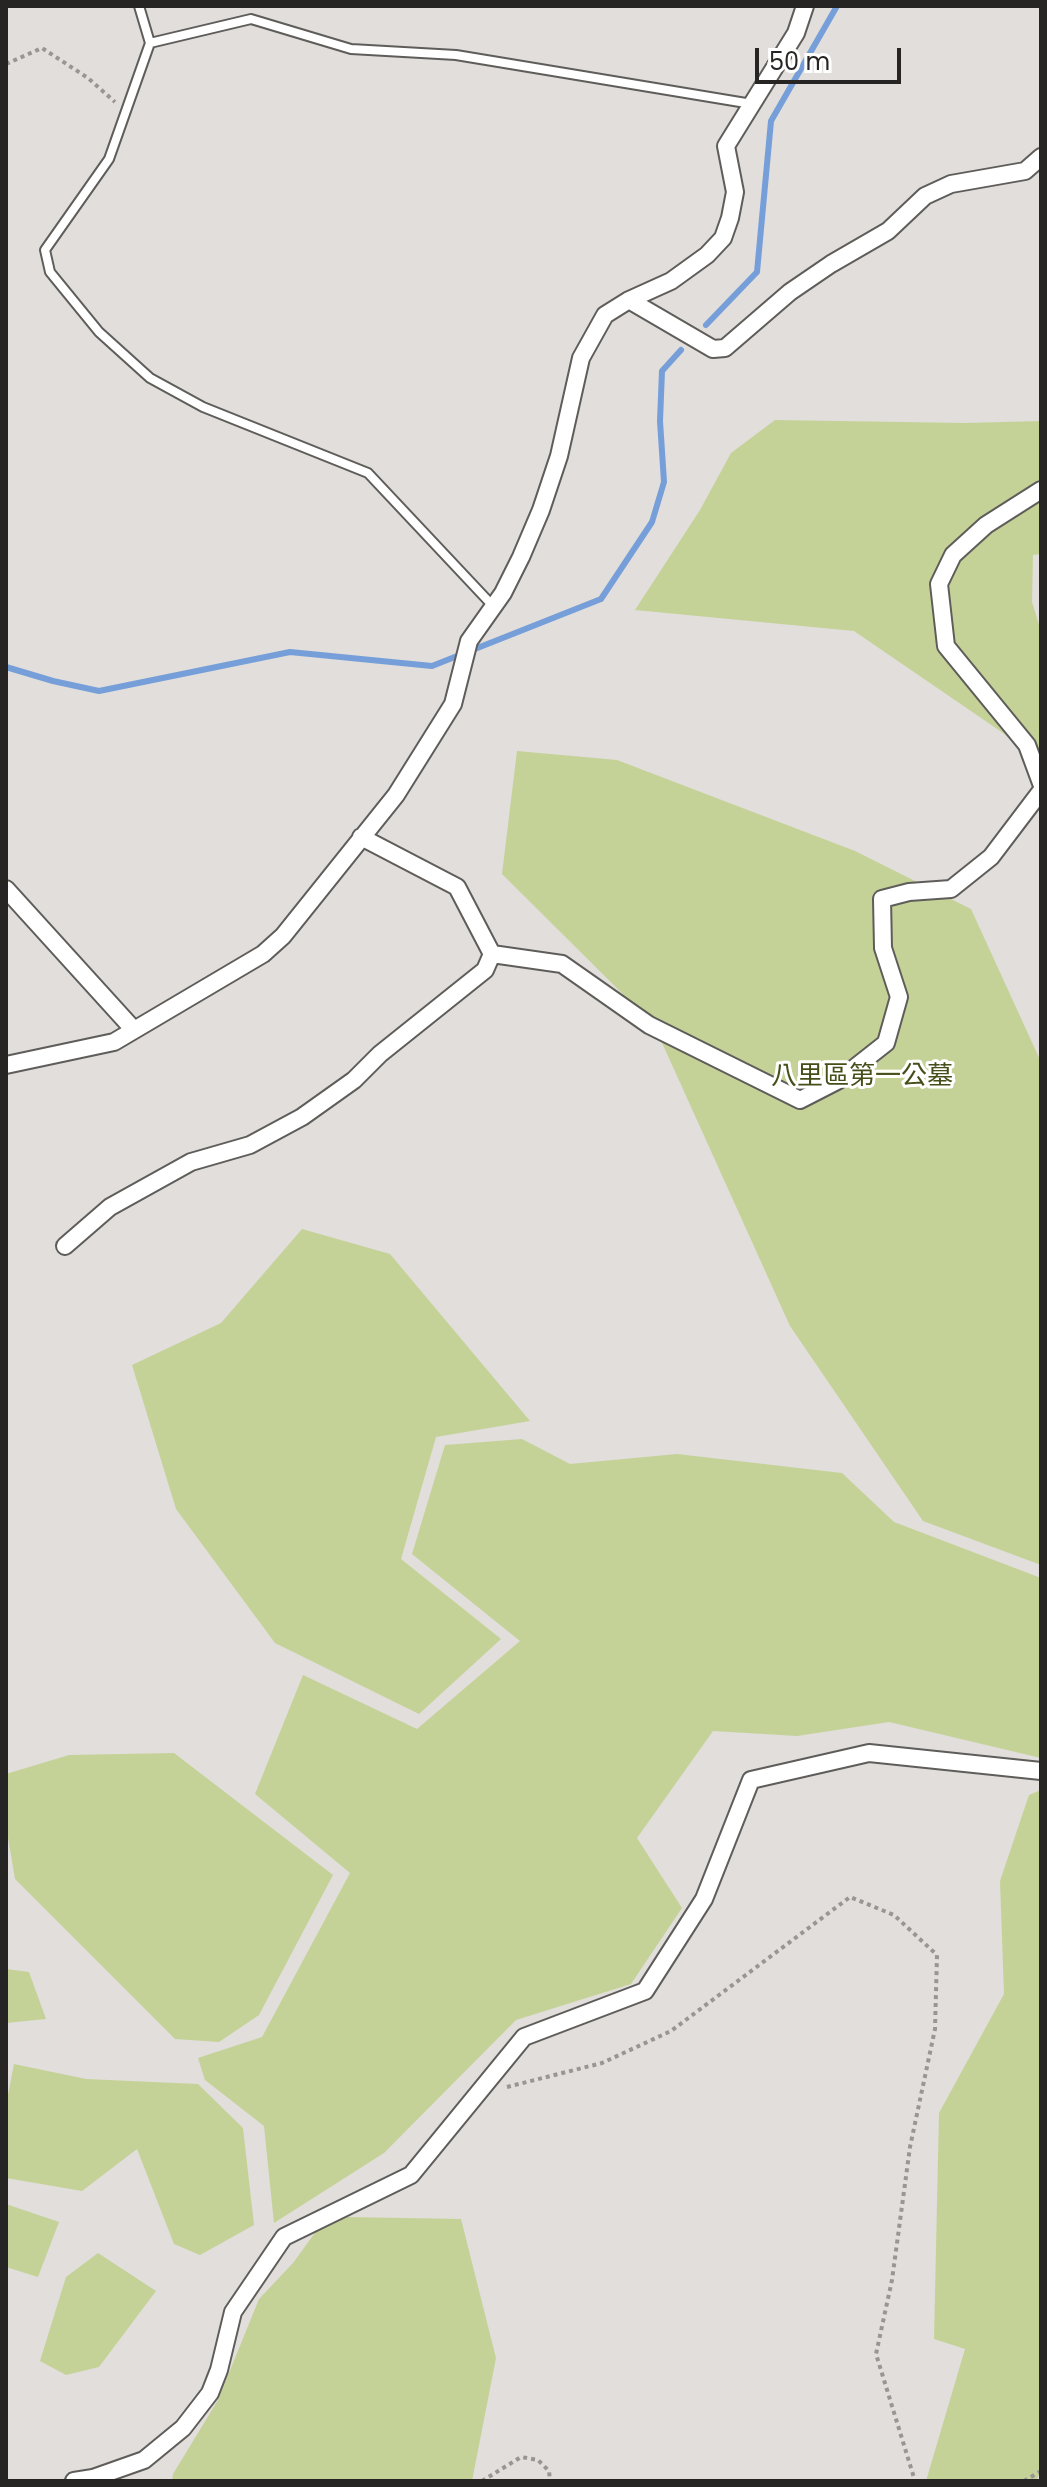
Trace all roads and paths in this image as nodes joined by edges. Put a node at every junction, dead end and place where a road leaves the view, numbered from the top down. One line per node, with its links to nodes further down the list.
1 (139, 6): 3 (lane)
2 (805, 6): 5 (street)
3 (150, 43): 5 (lane); 6 (lane)
4 (6, 64): 6 (path)
5 (752, 104): 8 (street)
6 (126, 111): 10 (lane)
7 (1041, 157): 8 (street)
8 (629, 300): 10 (street)
9 (1041, 490): 11 (street)
10 (493, 607): 13 (street)
11 (1041, 783)
12 (1041, 791): 15 (street)
13 (361, 837): 15 (street); 16 (street)
14 (6, 889): 16 (street)
15 (492, 954): 18 (street)
16 (134, 1030): 17 (street)
17 (6, 1065)
18 (65, 1246)
19 (1041, 1771): 20 (street)
20 (477, 2095): 22 (street); 25 (path)
21 (1041, 2471): 26 (path)
22 (74, 2481)
23 (482, 2481): 24 (path)
24 (550, 2481)
25 (915, 2481)
26 (1024, 2481)

